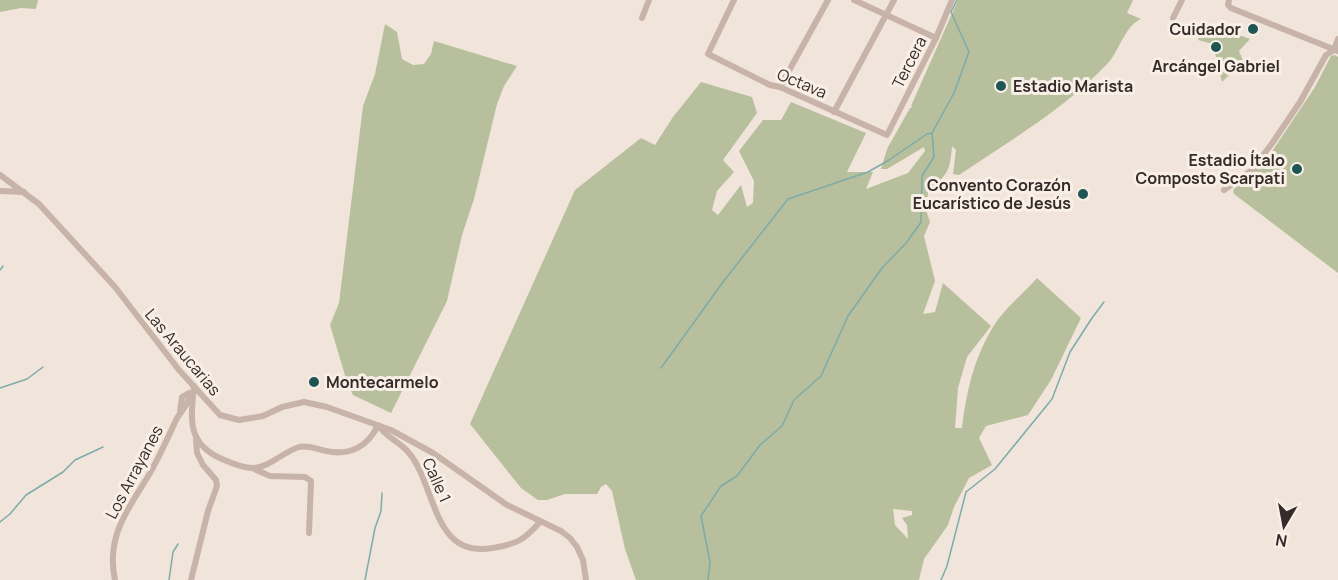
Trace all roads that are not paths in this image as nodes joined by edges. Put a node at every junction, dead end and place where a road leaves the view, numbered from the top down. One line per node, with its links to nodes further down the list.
1 (649, 0): 10 (street)
2 (734, 0): 15 (street, Octava)
3 (828, 0): 15 (street)
4 (854, 0): 9 (street)
5 (894, 0): 9 (street)
6 (952, 0): 12 (street, Tercera)
7 (1182, 0): 11 (street)
8 (1228, 3): 14 (street)
9 (886, 16): 12 (street); 16 (street)
10 (642, 18)
11 (1173, 18)
12 (936, 38): 17 (street, Tercera)
13 (1338, 39): 14 (street)
14 (1336, 50): 19 (street)
15 (780, 87): 16 (street, Octava)
16 (834, 112): 17 (street, Octava)
17 (886, 135)
18 (0, 175): 21 (street, Las Araucarias)
19 (1224, 190)
20 (0, 191): 21 (street)
21 (25, 192): 22 (street, Las Araucarias)
22 (193, 385): 23 (street, Las Araucarias); 24 (street); 28 (street, Los Arrayanes)
23 (378, 426): 25 (street); 26 (street, Las Araucarias); 26 (street, Calle 1)
24 (196, 439): 25 (street); 29 (street)
25 (252, 468): 27 (street)
26 (540, 522): 30 (street, Las Araucarias)
27 (309, 533)
28 (115, 580)
29 (191, 580)
30 (586, 580)

